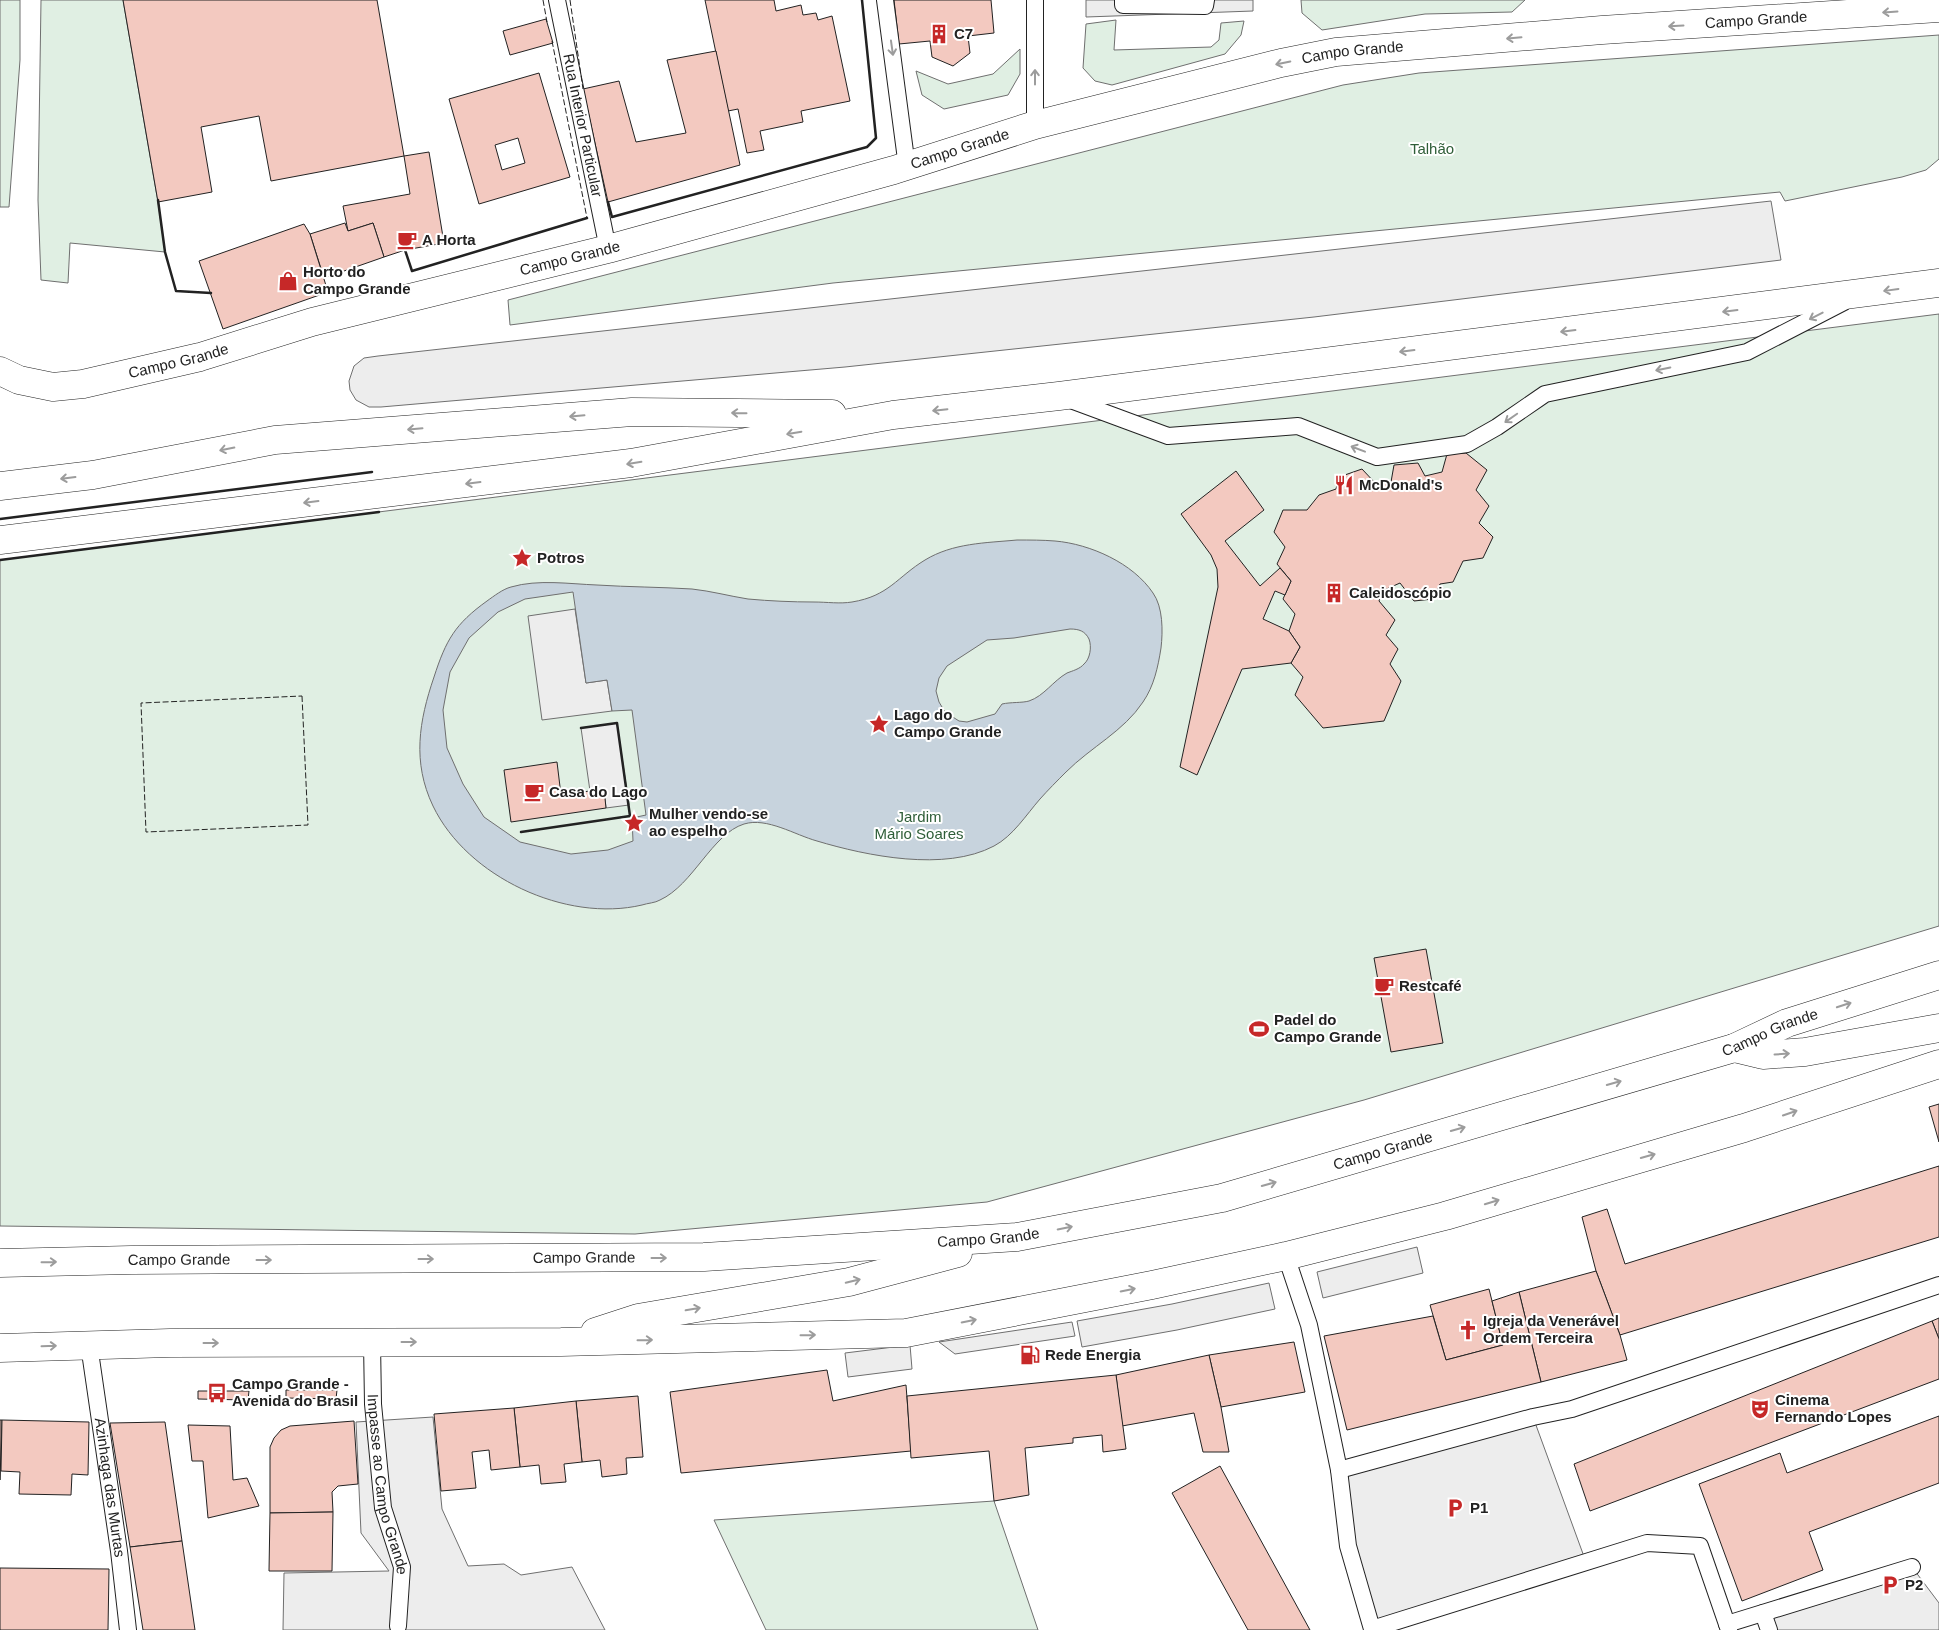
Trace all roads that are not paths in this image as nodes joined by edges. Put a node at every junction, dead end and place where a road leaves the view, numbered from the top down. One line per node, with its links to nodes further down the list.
1 (557, 0): 9 (lane, Rua Interior Particular)
2 (885, 0): 8 (lane, one-way to 8)
3 (1035, 0): 7 (lane, one-way to 3)
4 (1123, 0): 5 (lane)
5 (1206, 0)
6 (1939, 8): 7 (main road, Campo Grande, one-way to 7)
7 (1035, 126): 8 (main road, Campo Grande)
8 (908, 167): 9 (main road, Campo Grande)
9 (608, 249): 12 (main road, Campo Grande)
10 (1939, 283): 11 (main road, one-way to 11)
11 (1859, 294): 13 (main road, one-way to 13); 13 (lane, one-way to 13)
12 (0, 370)
13 (1059, 396): 14 (main road, one-way to 14)
14 (893, 415): 15 (main road, one-way to 15); 16 (main road, one-way to 16)
15 (0, 486)
16 (0, 540)
17 (1939, 975): 19 (main road, Campo Grande, one-way to 17)
18 (1939, 1028): 19 (main road, one-way to 18)
19 (1734, 1048): 21 (main road, Campo Grande, one-way to 19)
20 (1939, 1064): 22 (main road, one-way to 20)
21 (1017, 1238): 23 (main road, Campo Grande, one-way to 21); 26 (main road, one-way to 21)
22 (1286, 1256): 26 (main road, one-way to 22); 29 (lane)
23 (0, 1263)
24 (1939, 1285): 29 (lane)
25 (372, 1342): 26 (main road, one-way to 26); 27 (main road, one-way to 25); 32 (lane, Impasse ao Campo Grande)
26 (562, 1342)
27 (89, 1345): 28 (main road, one-way to 27); 34 (lane, Azinhaga das Murtas)
28 (0, 1348)
29 (1339, 1470): 33 (lane)
30 (1912, 1567): 31 (lane)
31 (1763, 1613): 33 (lane); 35 (lane)
32 (398, 1626)
33 (1728, 1627)
34 (128, 1630)
35 (1769, 1630)

